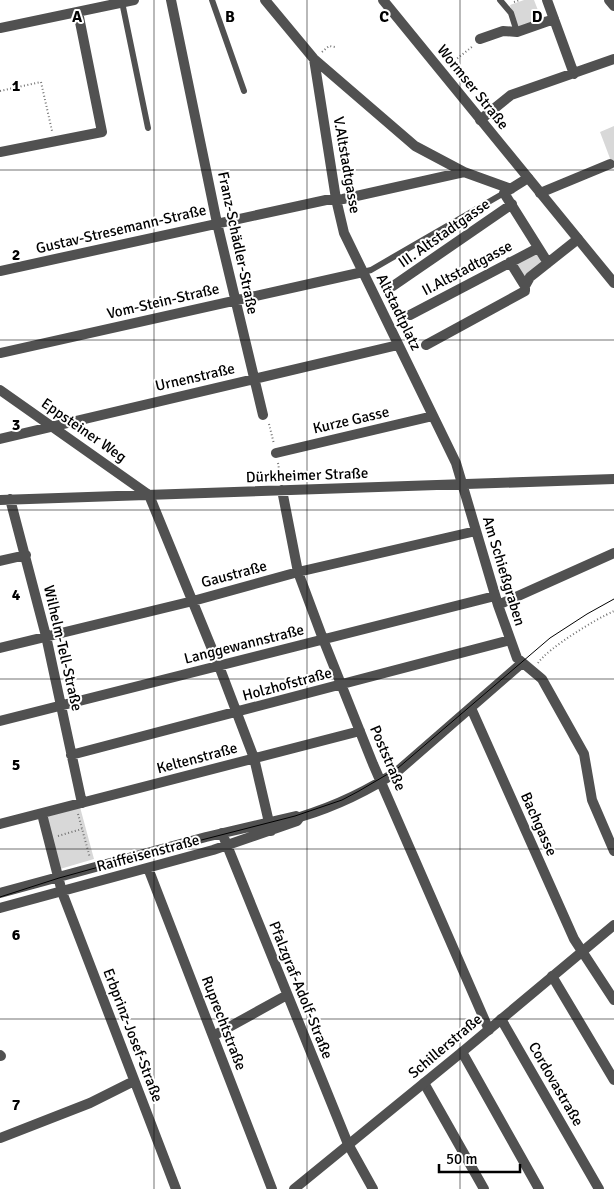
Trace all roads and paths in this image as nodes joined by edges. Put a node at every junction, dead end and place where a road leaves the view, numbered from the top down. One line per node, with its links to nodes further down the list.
1 (134, 0): 9 (street)
2 (171, 0): 34 (street, Franz-Schädler-Straße)
3 (212, 0): 22 (lane)
4 (265, 0): 17 (street)
5 (383, 0): 19 (street, Wormser Straße)
6 (500, 0): 14 (lane)
7 (547, 0): 12 (street)
8 (609, 0): 10 (street)
9 (122, 2): 11 (street); 24 (lane)
10 (614, 6)
11 (78, 12): 13 (street); 25 (street)
12 (554, 19): 14 (street); 20 (street)
13 (0, 28)
14 (517, 32): 15 (street)
15 (480, 40): 19 (path)
16 (335, 47): 17 (path)
17 (314, 58): 28 (street); 32 (street, V.Altstadtgasse)
18 (614, 59): 20 (street)
19 (441, 72): 23 (street, Wormser Straße)
20 (574, 74): 23 (street)
21 (0, 91): 25 (path)
22 (244, 91)
23 (480, 120): 29 (street, Wormser Straße)
24 (148, 128)
25 (54, 142): 26 (street)
26 (0, 152)
27 (610, 164): 31 (street)
28 (464, 172): 30 (street); 32 (street, Gustav-Stresemann-Straße)
29 (528, 178): 30 (street); 31 (street, Wormser Straße)
30 (508, 191): 33 (street); 40 (lane, Altstadtplatz)
31 (540, 193): 35 (street, Wormser Straße)
32 (336, 200): 34 (street, Gustav-Stresemann-Straße); 40 (street, V.Altstadtgasse)
33 (512, 204): 36 (street); 42 (street, III. Altstadtgasse)
34 (217, 223): 39 (street, Gustav-Stresemann-Straße); 44 (street, Franz-Schädler-Straße)
35 (578, 240): 38 (street); 41 (street, Wormser Straße)
36 (538, 248): 37 (street, II.Altstadtgasse); 38 (street)
37 (510, 262): 43 (street); 45 (street, II.Altstadtgasse)
38 (548, 264): 43 (street)
39 (0, 271)
40 (363, 272): 44 (street, Vom-Stein-Straße); 46 (street, Altstadtplatz)
41 (614, 283)
42 (393, 286)
43 (524, 286): 47 (street)
44 (235, 301): 48 (street, Vom-Stein-Straße); 49 (street, Franz-Schädler-Straße)
45 (410, 315)
46 (398, 345): 49 (street, Urnenstraße); 52 (street, Altstadtplatz)
47 (426, 345)
48 (0, 353)
49 (254, 379): 51 (street, Franz-Schädler-Straße); 53 (street, Urnenstraße)
50 (0, 390): 53 (street, Eppsteiner Weg)
51 (262, 414): 55 (path)
52 (432, 416): 55 (street, Kurze Gasse); 57 (street, Altstadtplatz)
53 (52, 426): 54 (street, Urnenstraße); 59 (street, Eppsteiner Weg)
54 (0, 439)
55 (276, 453): 58 (path)
56 (614, 479): 57 (street, Dürkheimer Straße)
57 (463, 484): 58 (street, Dürkheimer Straße); 61 (street, Am Schießgraben)
58 (282, 490): 59 (street, Dürkheimer Straße); 65 (street, Poststraße)
59 (149, 495): 60 (street, Dürkheimer Straße); 66 (street)
60 (5, 500): 63 (street, Wilhelm-Tell-Straße)
61 (476, 531): 65 (street, Gaustraße); 67 (street, Am Schießgraben)
62 (614, 553): 67 (street, Langgewannstraße)
63 (26, 555): 64 (street); 69 (street, Wilhelm-Tell-Straße)
64 (0, 561)
65 (298, 572): 66 (street, Gaustraße); 70 (street, Poststraße)
66 (193, 601): 69 (street, Gaustraße); 74 (street)
67 (497, 601): 70 (street, Langgewannstraße); 71 (street, Am Schießgraben)
68 (614, 611): 75 (path)
69 (46, 636): 72 (street, Gaustraße); 77 (street, Wilhelm-Tell-Straße)
70 (323, 639): 74 (street, Langgewannstraße); 76 (street, Poststraße)
71 (510, 640): 73 (street, Am Schießgraben); 76 (street, Holzhofstraße)
72 (0, 648)
73 (522, 663): 75 (street); 78 (street, Raiffeisenstraße)
74 (219, 666): 77 (street, Langgewannstraße); 79 (street)
75 (533, 672): 93 (street)
76 (342, 684): 79 (street, Holzhofstraße); 81 (street, Poststraße)
77 (60, 706): 80 (street, Langgewannstraße); 82 (street, Wilhelm-Tell-Straße)
78 (471, 708): 84 (street, Raiffeisenstraße); 101 (street, Bachgasse)
79 (237, 713): 82 (street, Holzhofstraße); 83 (street)
80 (0, 721)
81 (360, 731): 83 (street, Keltenstraße); 84 (street, Poststraße)
82 (71, 755): 85 (street, Wilhelm-Tell-Straße)
83 (254, 758): 85 (street, Keltenstraße); 88 (street)
84 (382, 782): 88 (street, Raiffeisenstraße); 106 (street, Poststraße)
85 (79, 804): 86 (street, Keltenstraße); 89 (path)
86 (42, 814): 87 (street, Keltenstraße); 91 (street)
87 (0, 824)
88 (270, 826): 90 (street, Raiffeisenstraße); 92 (street, Raiffeisenstraße)
89 (82, 829): 91 (path); 94 (path)
90 (222, 833): 92 (street, Pfalzgraf-Adolf-Straße); 94 (street, Raiffeisenstraße)
91 (48, 839): 96 (street)
92 (226, 846): 95 (street, Raiffeisenstraße); 103 (street, Pfalzgraf-Adolf-Straße)
93 (614, 851)
94 (93, 868): 96 (street, Raiffeisenstraße)
95 (148, 868): 97 (street, Raiffeisenstraße); 107 (street, Ruprechtstraße)
96 (58, 877): 97 (street, Erbprinz-Josef-Straße); 98 (street, Raiffeisenstraße)
97 (62, 892): 99 (street, Raiffeisenstraße); 110 (street, Erbprinz-Josef-Straße)
98 (0, 893)
99 (0, 908)
100 (614, 925): 101 (street, Schillerstraße)
101 (582, 951): 102 (street, Schillerstraße); 104 (street, Bachgasse)
102 (555, 981): 105 (street, Schillerstraße); 109 (street)
103 (287, 995): 107 (street); 113 (street, Pfalzgraf-Adolf-Straße)
104 (614, 1000)
105 (503, 1023): 106 (street, Schillerstraße); 120 (street, Cordovastraße)
106 (489, 1030): 108 (street, Schillerstraße)
107 (213, 1036): 115 (street, Ruprechtstraße)
108 (462, 1052): 111 (street, Schillerstraße); 119 (street)
109 (614, 1080)
110 (134, 1081): 112 (street); 114 (street, Erbprinz-Josef-Straße)
111 (424, 1084): 113 (street, Schillerstraße); 118 (street)
112 (0, 1138)
113 (348, 1144): 116 (street, Schillerstraße); 117 (street, Pfalzgraf-Adolf-Straße)
114 (176, 1189)
115 (272, 1189)
116 (294, 1189)
117 (373, 1189)
118 (484, 1189)
119 (539, 1189)
120 (599, 1189)

